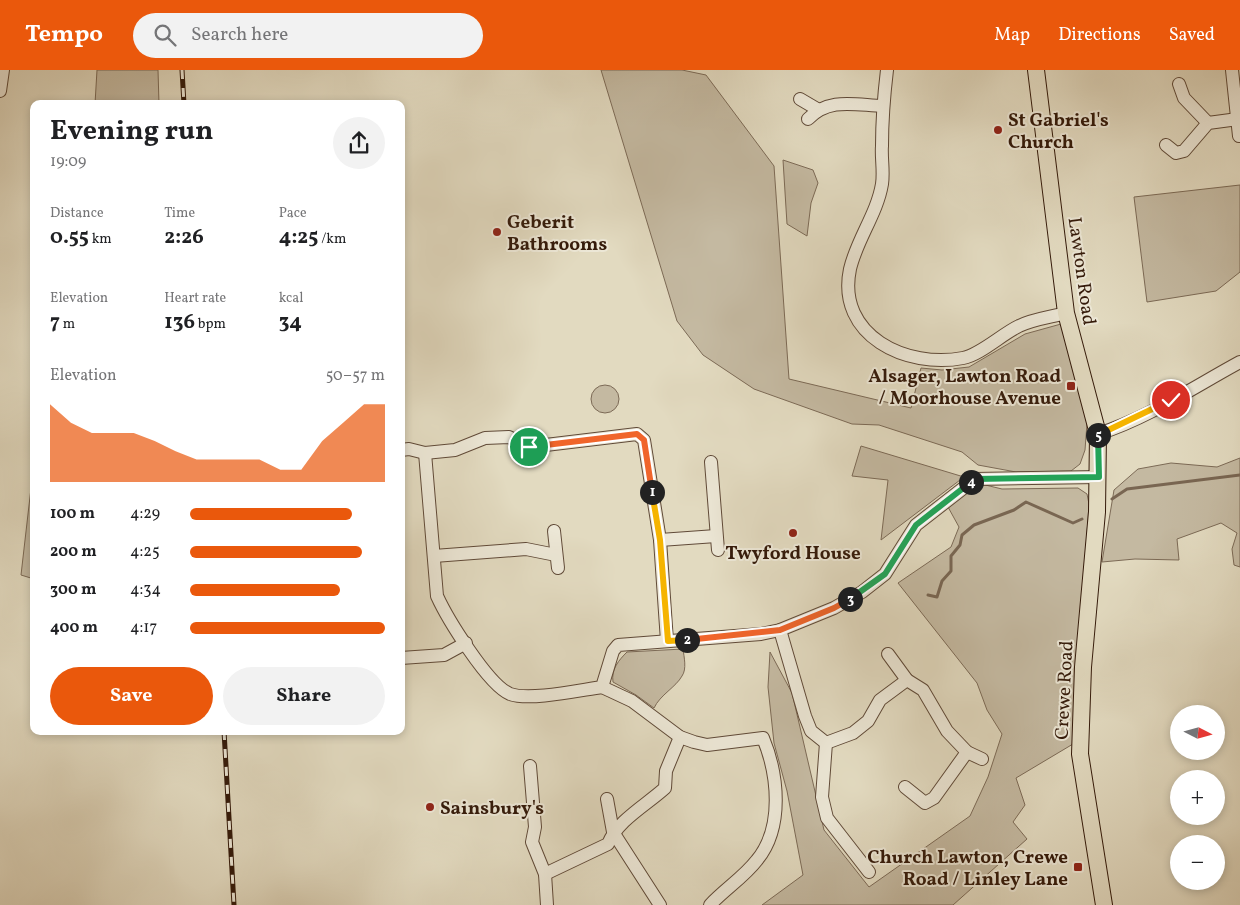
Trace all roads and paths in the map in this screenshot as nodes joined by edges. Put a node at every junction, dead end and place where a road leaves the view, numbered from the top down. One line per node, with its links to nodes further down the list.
1 (3, 70): 6 (street)
2 (887, 70): 8 (street)
3 (1036, 70): 15 (main road, Lawton Road)
4 (1232, 70): 11 (street)
5 (1179, 84): 12 (street)
6 (0, 91)
7 (800, 99): 9 (street)
8 (882, 106): 9 (street); 15 (street)
9 (817, 109): 10 (street)
10 (808, 119)
11 (1238, 119): 12 (street); 13 (street)
12 (1208, 123): 14 (street)
13 (1239, 136)
14 (1166, 146)
15 (1066, 313): 17 (main road, Lawton Road)
16 (1240, 362): 17 (street)
17 (1098, 434): 21 (main road, Lawton Road)
18 (405, 450): 19 (street)
19 (425, 453): 24 (street); 26 (street)
20 (710, 462): 23 (street)
21 (1099, 477): 27 (street); 47 (main road, Crewe Road)
22 (554, 532): 26 (street)
23 (716, 536): 24 (street); 25 (street)
24 (660, 540): 28 (street)
25 (718, 550)
26 (434, 556): 29 (street)
27 (780, 630): 28 (street); 35 (street)
28 (668, 641): 33 (street)
29 (466, 644): 31 (street); 33 (street)
30 (888, 654): 32 (street)
31 (405, 658)
32 (907, 680): 35 (street); 36 (street)
33 (602, 687): 34 (street)
34 (680, 737): 41 (street); 46 (street)
35 (826, 744): 42 (street)
36 (966, 752): 37 (street); 39 (street)
37 (982, 760)
38 (530, 766): 43 (street)
39 (905, 787)
40 (607, 799): 41 (street)
41 (613, 832): 43 (street); 45 (street)
42 (869, 872)
43 (545, 874): 44 (street)
44 (547, 905)
45 (660, 905)
46 (710, 905)
47 (1104, 905)

